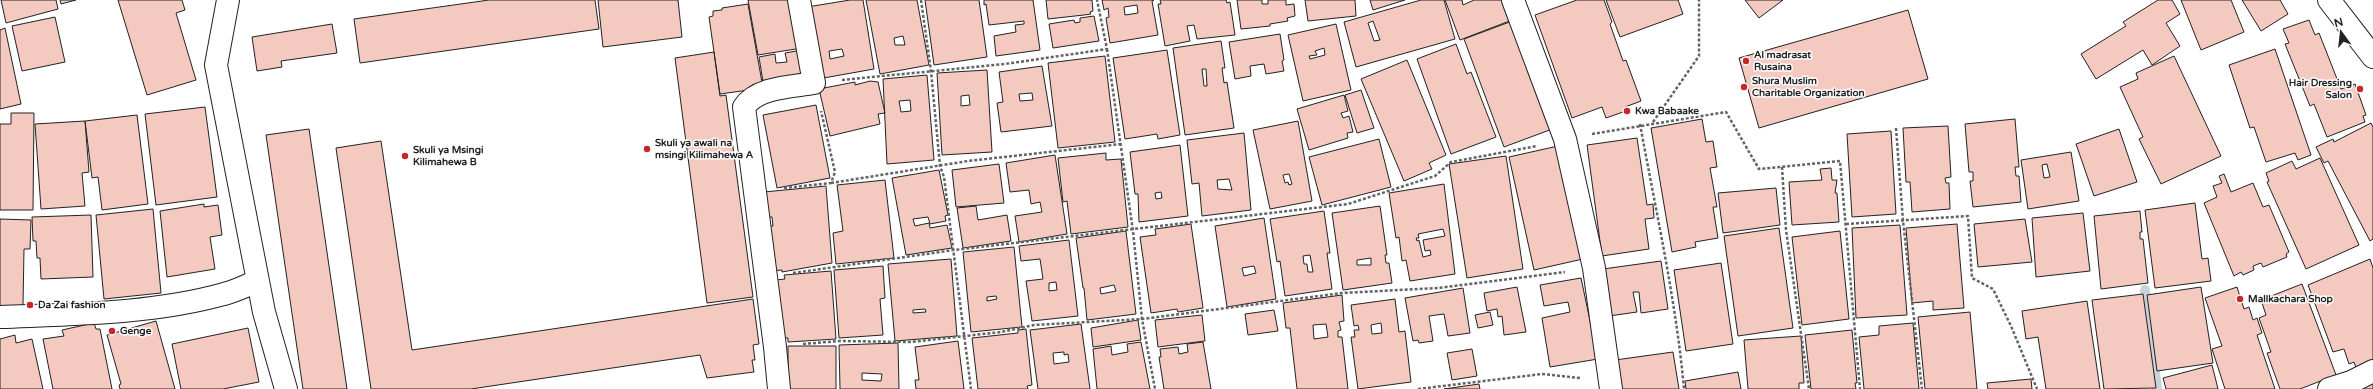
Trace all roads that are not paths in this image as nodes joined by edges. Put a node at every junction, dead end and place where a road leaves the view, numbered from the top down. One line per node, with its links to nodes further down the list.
1 (228, 0): 6 (street)
2 (799, 0): 11 (street)
3 (1513, 0): 9 (street)
4 (2329, 0): 5 (street)
5 (2373, 57)
6 (258, 281): 7 (street); 10 (street)
7 (0, 317)
8 (2373, 371): 12 (street)
9 (1611, 385)
10 (286, 389)
11 (779, 389)
12 (2328, 389)

